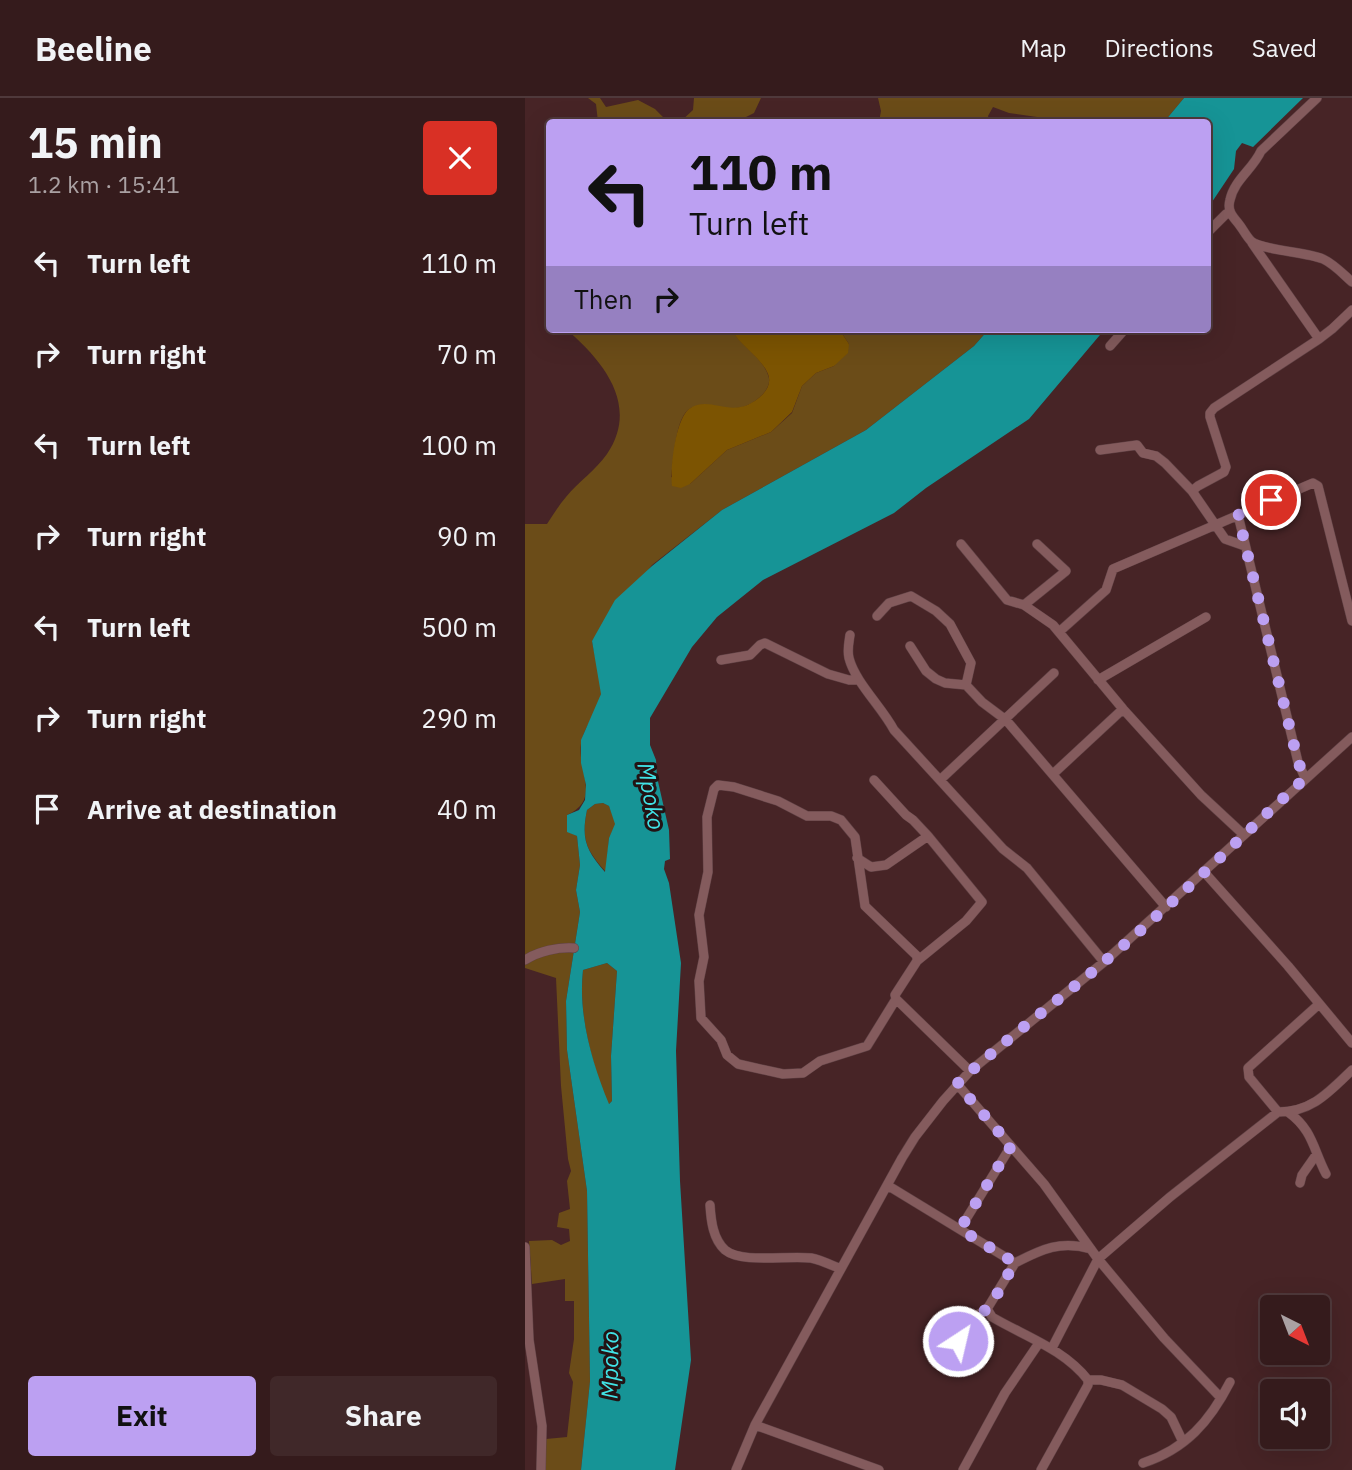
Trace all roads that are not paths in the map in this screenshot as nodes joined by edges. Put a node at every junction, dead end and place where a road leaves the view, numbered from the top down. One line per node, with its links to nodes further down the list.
1 (1317, 98): 2 (street)
2 (1231, 214): 3 (street); 4 (street)
3 (1211, 229)
4 (1252, 243): 5 (street); 8 (street)
5 (1352, 282)
6 (1352, 310): 8 (street)
7 (1121, 333): 9 (street)
8 (1319, 339): 11 (street)
9 (1110, 346)
10 (1100, 450): 11 (street)
11 (1192, 491): 13 (street)
12 (1238, 515): 13 (street); 16 (street); 20 (street)
13 (1214, 526): 16 (street); 21 (street)
14 (961, 544): 17 (street)
15 (1037, 544): 17 (street)
16 (1245, 546): 33 (street)
17 (1024, 606): 21 (street)
18 (877, 617): 28 (street)
19 (1206, 617): 27 (street)
20 (1352, 621)
21 (1059, 632): 27 (street)
22 (850, 635): 26 (street)
23 (910, 646): 28 (street)
24 (721, 660): 26 (street)
25 (1054, 673): 30 (street)
26 (859, 680): 35 (street)
27 (1098, 680): 29 (street)
28 (967, 685): 30 (street)
29 (1123, 709): 32 (street); 36 (street)
30 (1006, 720): 32 (street); 35 (street)
31 (1352, 737): 33 (street)
32 (1053, 774): 40 (street)
33 (1305, 778): 36 (street)
34 (874, 780): 37 (street)
35 (940, 780): 44 (street)
36 (1244, 835): 39 (street)
37 (928, 836): 38 (street); 43 (street)
38 (857, 858): 43 (street); 45 (street)
39 (1205, 873): 40 (street); 46 (street)
40 (1167, 907): 44 (street)
41 (574, 948): 42 (street)
42 (525, 960)
43 (917, 961): 45 (street)
44 (1104, 962): 49 (street)
45 (896, 999): 49 (street)
46 (1318, 1004): 47 (street); 51 (street)
47 (1352, 1043)
48 (1352, 1070): 51 (street)
49 (970, 1072): 50 (street)
50 (957, 1084): 52 (street); 56 (street)
51 (1283, 1112): 53 (street); 61 (street)
52 (1011, 1146): 58 (street); 60 (street)
53 (1316, 1155): 54 (street); 55 (street)
54 (1326, 1174)
55 (1300, 1183)
56 (887, 1185): 58 (street); 63 (street)
57 (710, 1205): 63 (street)
58 (960, 1229): 62 (street)
59 (525, 1247): 71 (street)
60 (1091, 1249): 61 (street); 62 (street)
61 (1098, 1259): 67 (street); 72 (street)
62 (1015, 1263): 64 (street)
63 (841, 1269): 73 (street)
64 (987, 1309): 65 (street); 66 (street)
65 (958, 1341)
66 (1039, 1343): 67 (street); 79 (street)
67 (1052, 1348): 68 (street)
68 (1088, 1380): 74 (street); 80 (street)
69 (1230, 1382): 72 (street)
70 (525, 1391): 71 (street)
71 (537, 1391): 76 (street)
72 (1221, 1398): 74 (street)
73 (755, 1424): 77 (street); 78 (street)
74 (1183, 1442): 75 (street)
75 (1143, 1464)
76 (541, 1470)
77 (736, 1470)
78 (879, 1470)
79 (963, 1470)
80 (1041, 1470)

